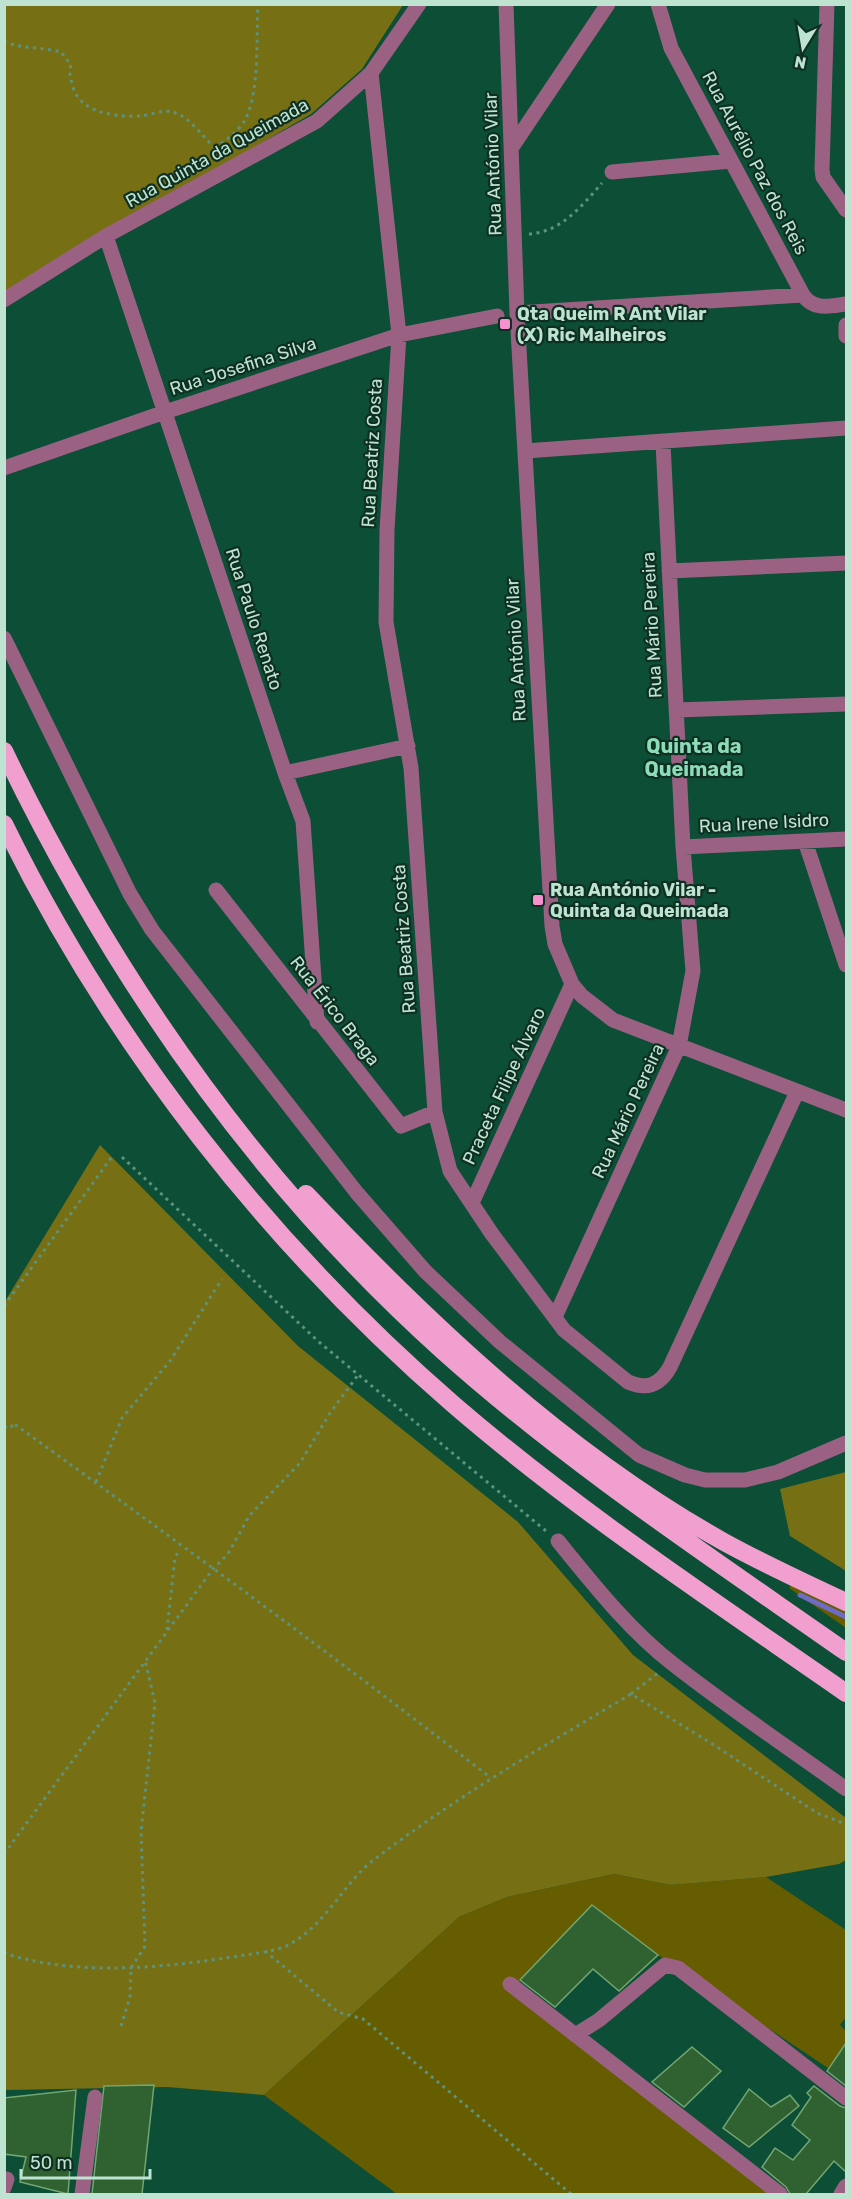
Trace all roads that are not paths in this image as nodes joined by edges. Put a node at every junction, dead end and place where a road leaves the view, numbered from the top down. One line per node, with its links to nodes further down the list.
1 (419, 4): 6 (street, Rua Quinta da Queimada)
2 (506, 4): 7 (street, Rua António Vilar)
3 (608, 4): 7 (street)
4 (658, 4): 8 (street, Rua Aurélio Paz dos Reis)
5 (827, 4): 10 (street)
6 (370, 73): 11 (street, Rua Quinta da Queimada); 18 (street, Rua Beatriz Costa)
7 (512, 147): 15 (street, Rua António Vilar)
8 (731, 161): 9 (street); 12 (street, Rua Aurélio Paz dos Reis)
9 (612, 172)
10 (846, 210)
11 (106, 236): 13 (street, Rua Quinta da Queimada); 20 (street, Rua Paulo Renato)
12 (803, 295): 14 (street); 15 (street)
13 (4, 300)
14 (846, 304)
15 (517, 313): 23 (street, Rua António Vilar)
16 (498, 316): 18 (street, Rua Josefina Silva)
17 (846, 326): 19 (street)
18 (399, 335): 20 (street, Rua Josefina Silva); 30 (street, Rua Beatriz Costa)
19 (846, 336)
20 (165, 412): 24 (street, Rua Josefina Silva); 32 (street, Rua Paulo Renato)
21 (846, 428): 22 (street)
22 (663, 443): 23 (street); 26 (street, Rua Mário Pereira)
23 (525, 451): 39 (street, Rua António Vilar)
24 (4, 468)
25 (846, 563): 26 (street)
26 (669, 571): 29 (street, Rua Mário Pereira)
27 (4, 638): 48 (street)
28 (846, 704): 29 (street)
29 (676, 710): 36 (street, Rua Mário Pereira)
30 (408, 746): 32 (street); 45 (street, Rua Beatriz Costa)
31 (4, 751): 42 (highway)
32 (285, 773): 40 (street, Rua Paulo Renato)
33 (4, 824): 50 (highway)
34 (846, 838): 35 (street, Rua Irene Isidro)
35 (805, 841): 36 (street, Rua Irene Isidro); 38 (street)
36 (683, 847): 41 (street, Rua Mário Pereira)
37 (216, 890): 40 (street, Rua Érico Braga)
38 (846, 965)
39 (572, 984): 41 (street, Rua António Vilar); 46 (street, Praceta Filipe Álvaro)
40 (317, 1022): 45 (street, Rua Érico Braga)
41 (679, 1046): 43 (street, Rua António Vilar); 47 (street, Rua Mário Pereira)
42 (175, 1047): 51 (highway); 52 (highway)
43 (797, 1092): 44 (street, Rua António Vilar); 47 (street, Rua Beatriz Costa)
44 (846, 1110)
45 (435, 1112): 46 (street, Rua Beatriz Costa)
46 (472, 1203): 47 (street, Rua Beatriz Costa)
47 (555, 1317)
48 (846, 1443)
49 (558, 1541): 55 (street)
50 (707, 1596): 53 (highway); 54 (highway)
51 (846, 1602)
52 (846, 1652)
53 (846, 1693)
54 (846, 1702)
55 (846, 1789)
56 (510, 1984): 57 (street)
57 (575, 2035): 59 (street); 62 (street)
58 (95, 2097): 61 (street)
59 (846, 2098)
60 (846, 2186): 63 (street)
61 (82, 2194)
62 (780, 2194)
63 (841, 2194)

